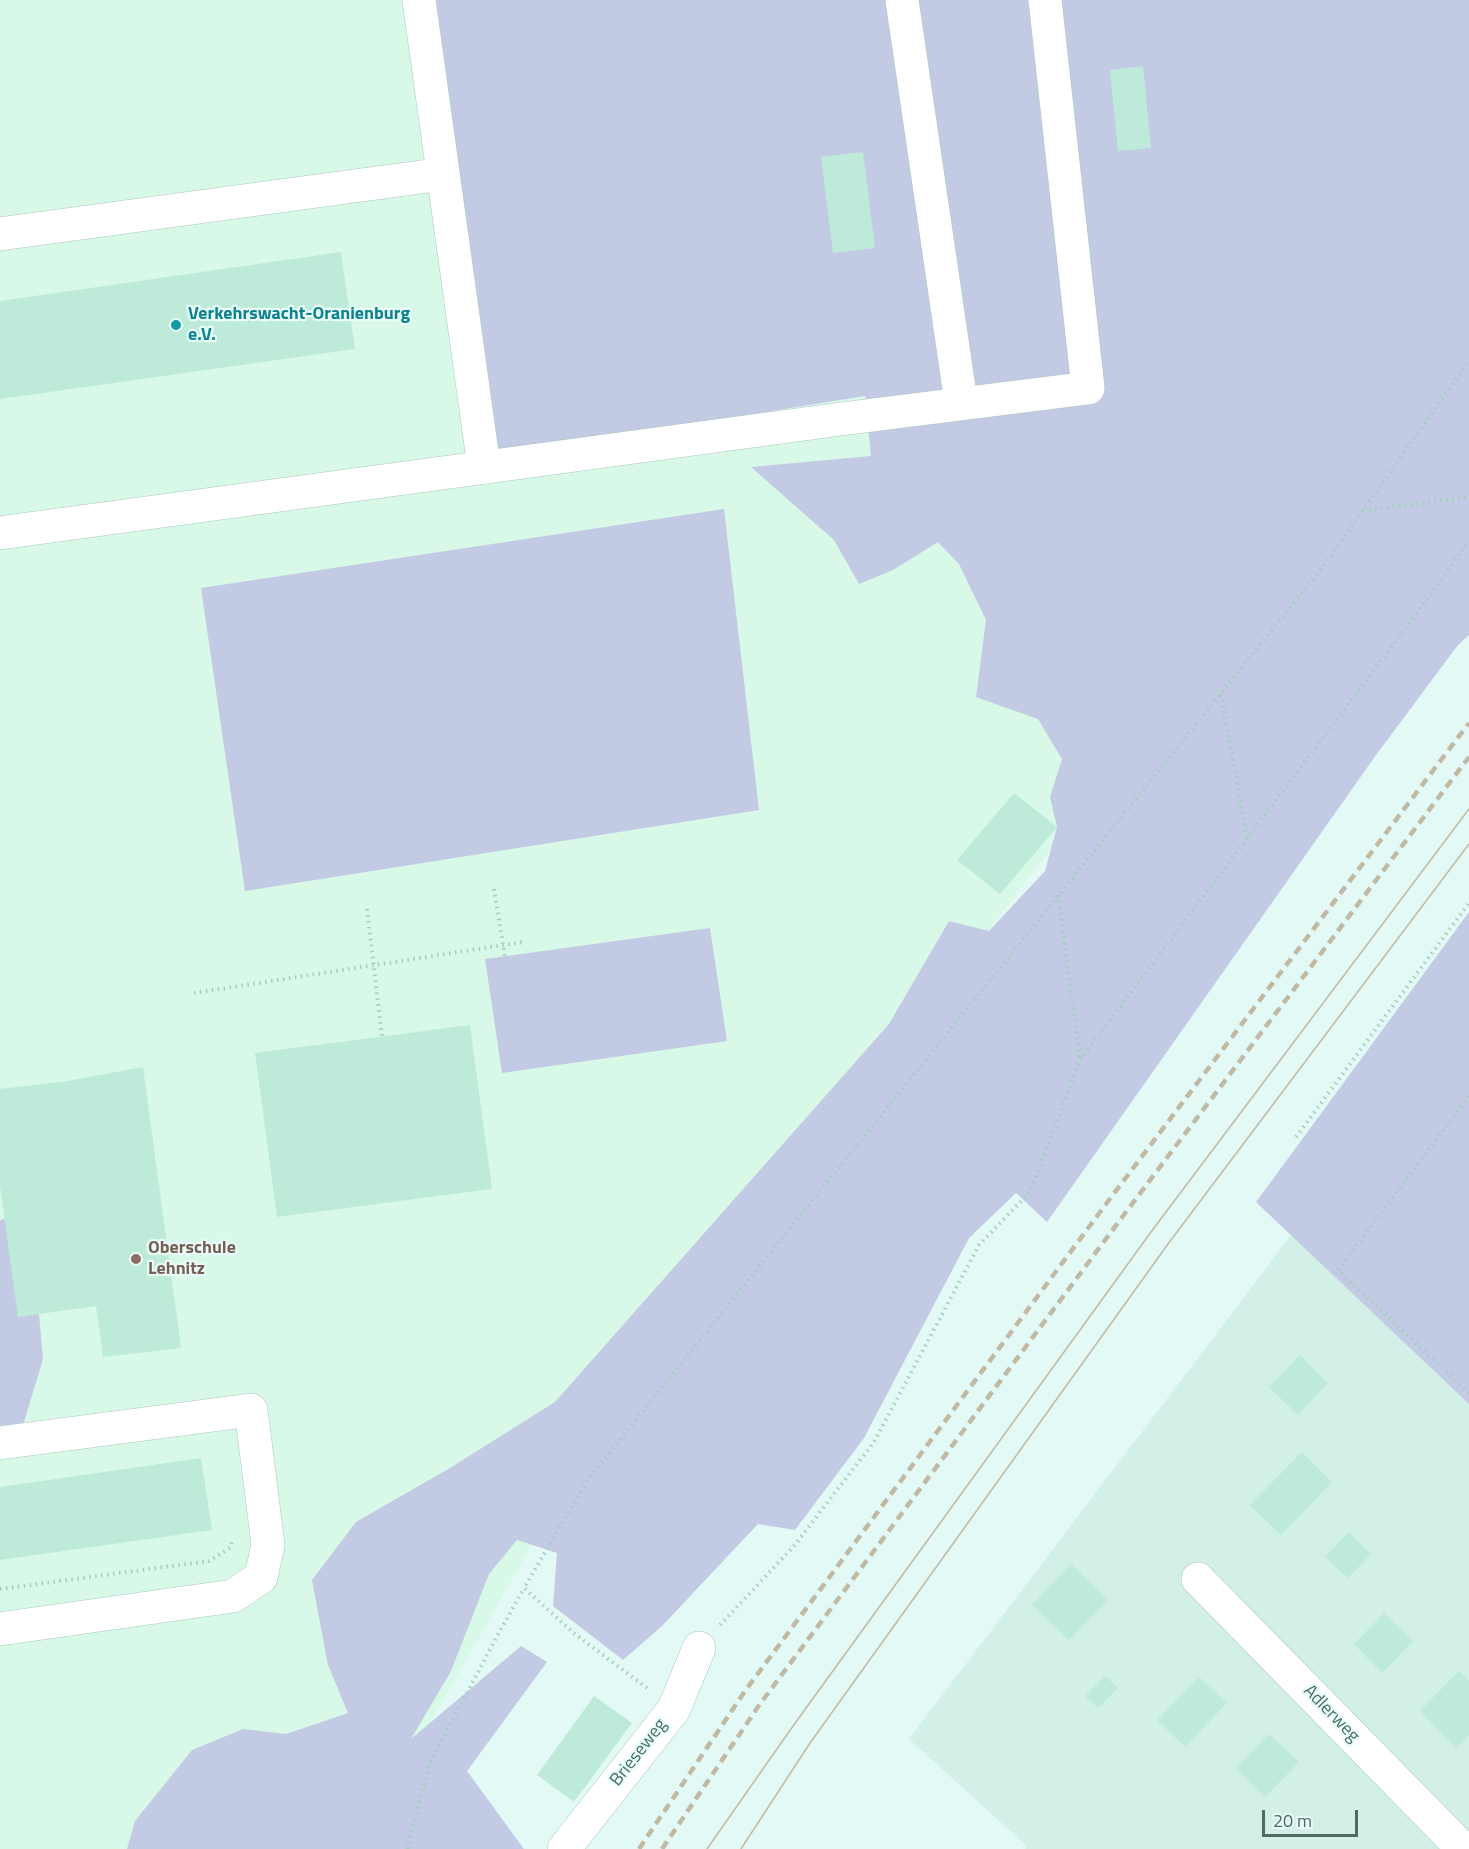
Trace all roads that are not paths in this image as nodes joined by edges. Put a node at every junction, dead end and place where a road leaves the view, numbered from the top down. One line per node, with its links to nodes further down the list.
1 (420, 0): 4 (street)
2 (902, 0): 6 (street)
3 (1045, 0): 7 (street)
4 (443, 174): 5 (street); 7 (street)
5 (0, 234)
6 (961, 402)
7 (484, 467): 8 (street)
8 (0, 532)
9 (0, 1443): 11 (street)
10 (1198, 1579): 14 (street, Adlerweg)
11 (0, 1629)
12 (699, 1648): 13 (street, Brieseweg)
13 (564, 1849)
14 (1463, 1849)

